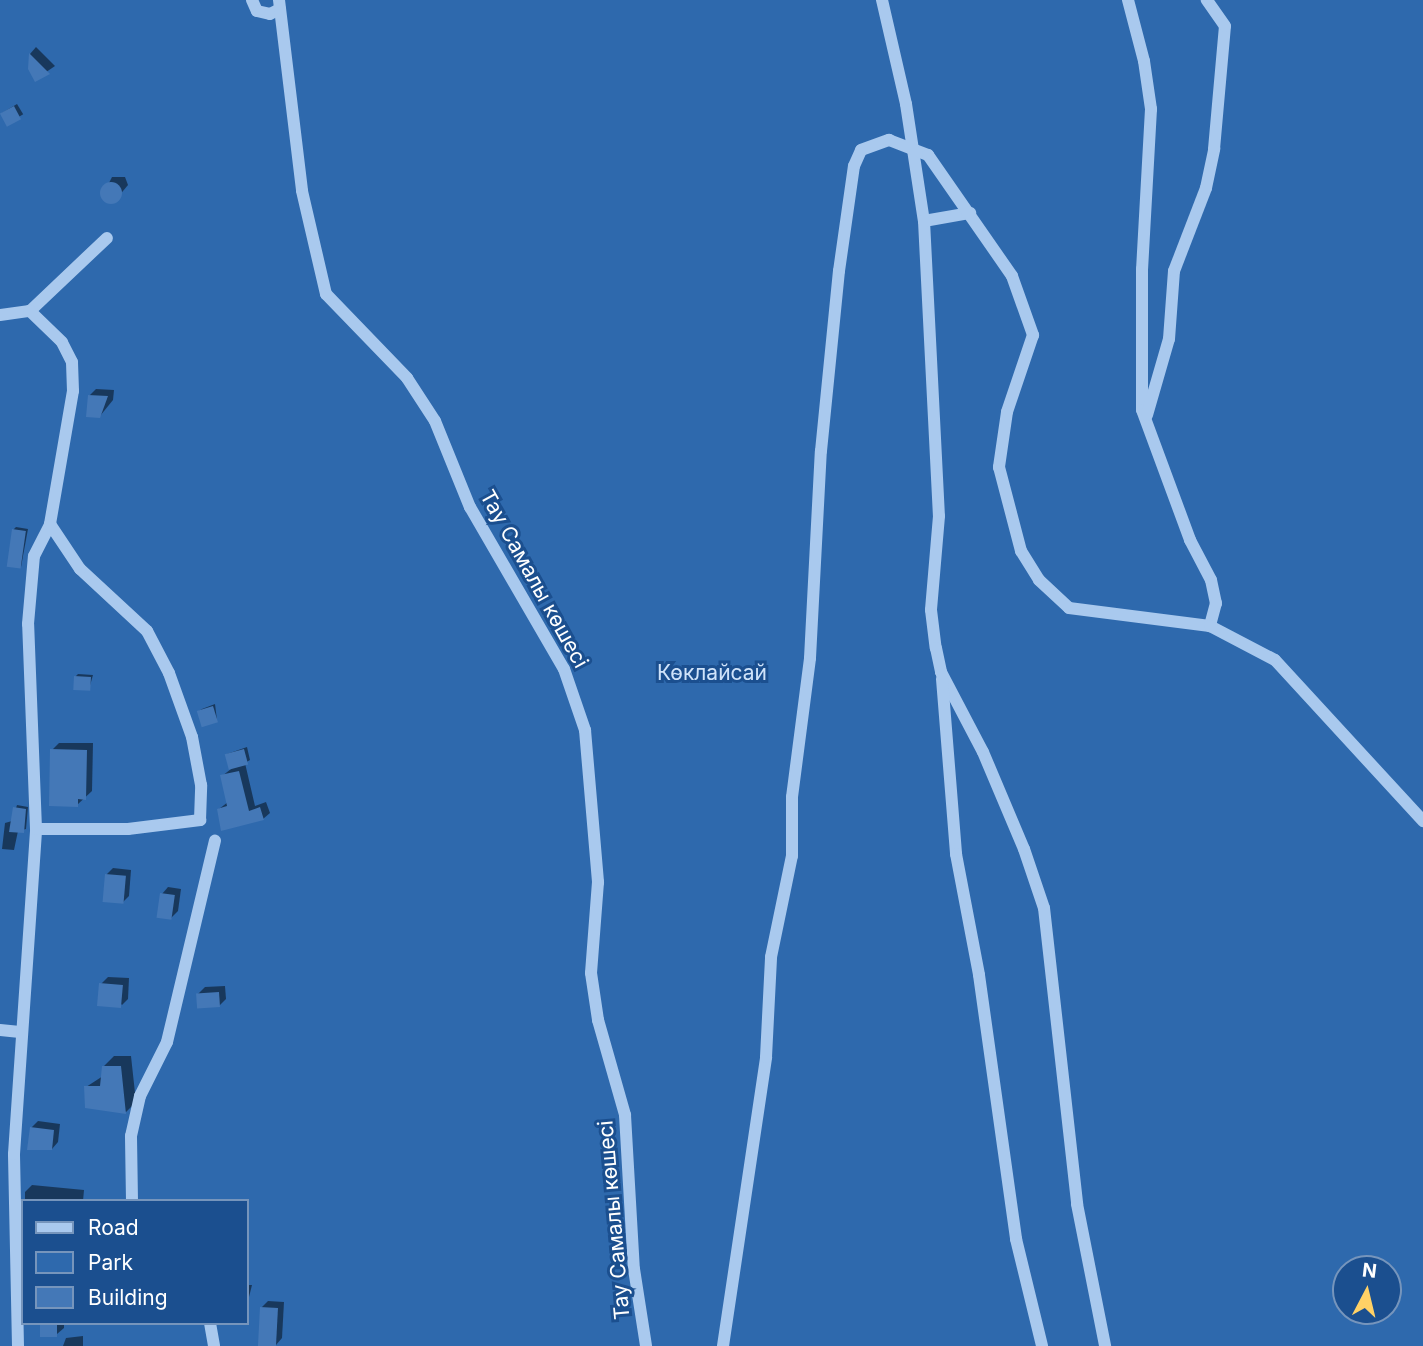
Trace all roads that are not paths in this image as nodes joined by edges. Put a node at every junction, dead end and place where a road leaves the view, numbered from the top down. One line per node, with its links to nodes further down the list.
1 (252, 0): 5 (street)
2 (882, 0): 6 (street)
3 (1128, 0): 12 (street)
4 (1207, 0): 12 (street)
5 (279, 5): 25 (street, Тау Самалы көшесі)
6 (913, 146): 7 (street); 8 (street); 26 (street)
7 (970, 213): 8 (street); 14 (street)
8 (923, 221): 15 (street)
9 (107, 238): 10 (street)
10 (30, 311): 11 (street); 13 (street)
11 (0, 315)
12 (1146, 419): 14 (street)
13 (50, 524): 17 (street); 17 (street)
14 (1210, 626): 16 (street)
15 (942, 672): 27 (street); 28 (street)
16 (1423, 821)
17 (36, 829): 20 (street)
18 (215, 841): 21 (street)
19 (0, 1030): 20 (street)
20 (20, 1032): 23 (street)
21 (132, 1199)
22 (210, 1325): 24 (street)
23 (18, 1346)
24 (214, 1346)
25 (646, 1346)
26 (723, 1346)
27 (1042, 1346)
28 (1105, 1346)

